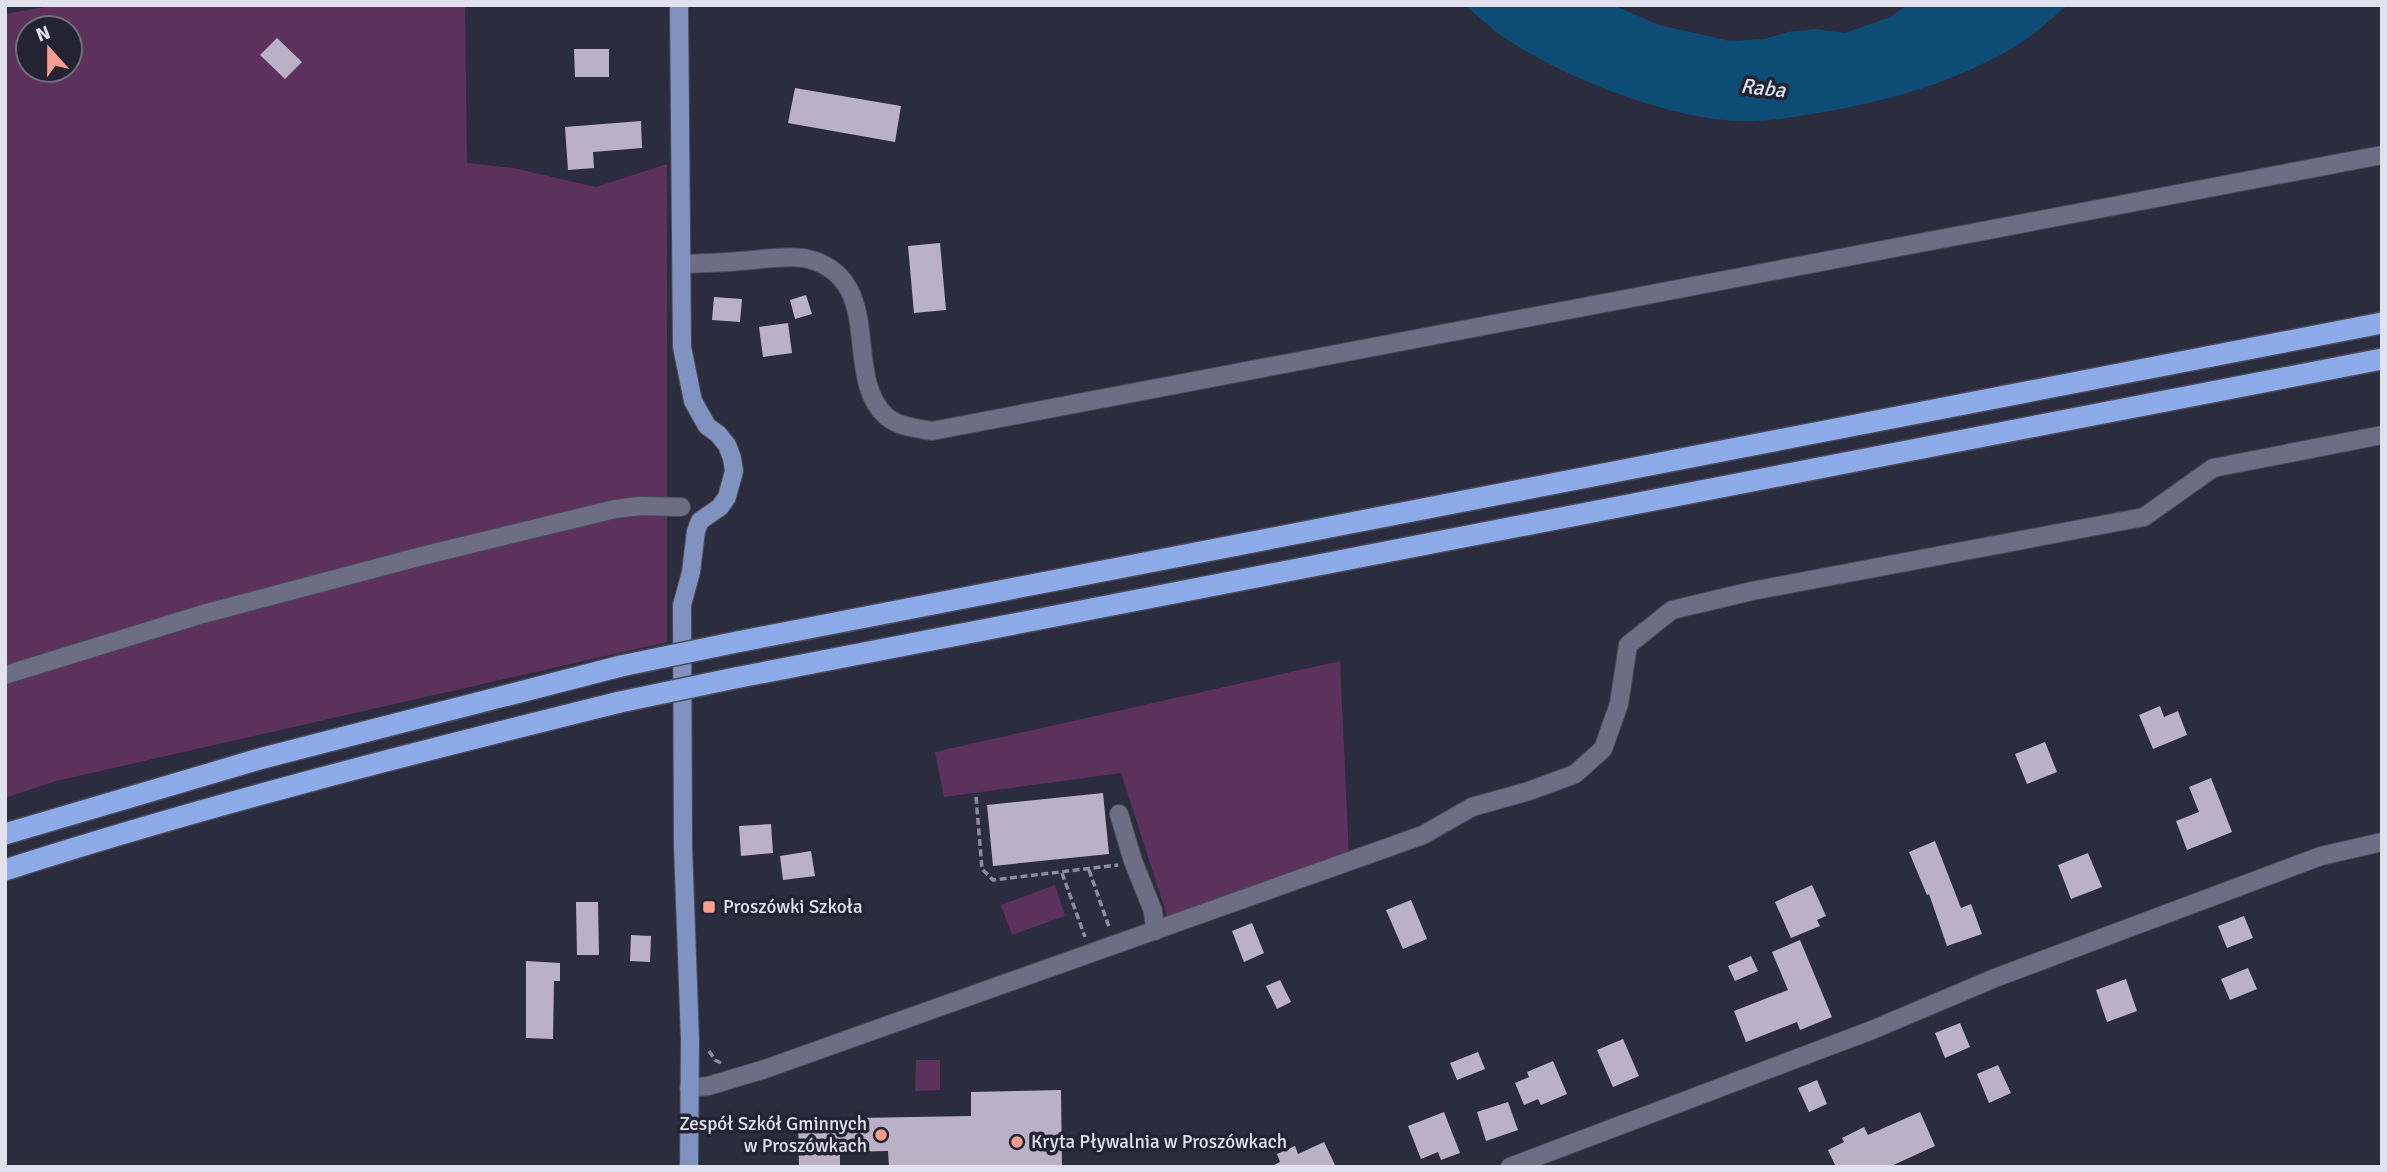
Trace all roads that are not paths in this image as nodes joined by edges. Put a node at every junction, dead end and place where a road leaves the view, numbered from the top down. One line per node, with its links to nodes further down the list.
1 (679, 5): 3 (main road)
2 (2382, 155): 3 (street)
3 (682, 264): 14 (main road)
4 (2382, 323): 10 (highway, bridge)
5 (2382, 359): 12 (highway, bridge)
6 (2382, 435): 13 (street)
7 (681, 508): 8 (street)
8 (5, 675)
9 (1119, 814): 13 (street)
10 (5, 834)
11 (2382, 842): 16 (street)
12 (5, 870)
13 (1163, 928): 14 (street)
14 (689, 1088): 15 (main road)
15 (689, 1167)
16 (1510, 1167)

